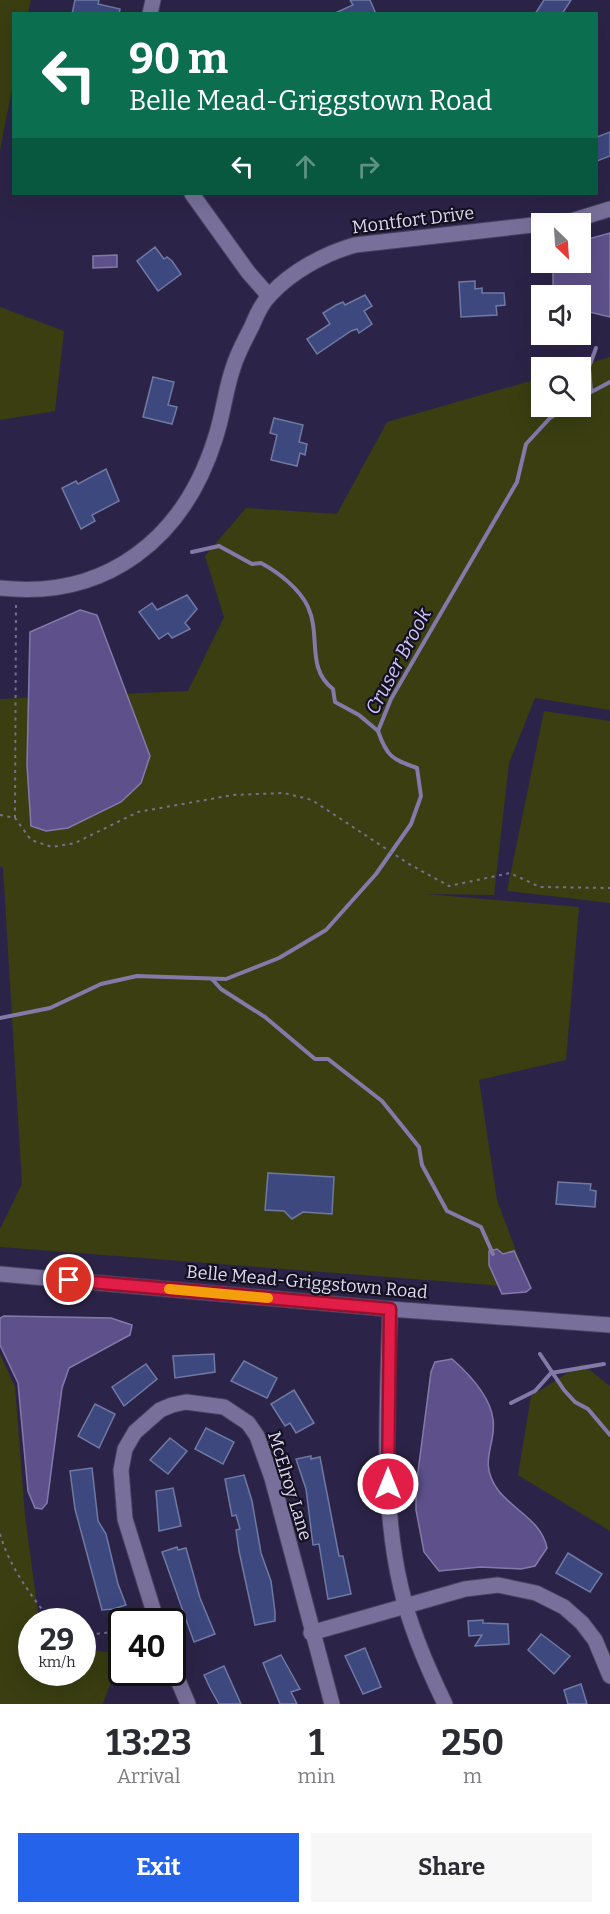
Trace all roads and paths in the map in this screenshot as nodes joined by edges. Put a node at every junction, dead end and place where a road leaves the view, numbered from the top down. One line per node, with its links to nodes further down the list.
1 (193, 195): 5 (street)
2 (610, 209): 3 (street)
3 (591, 215)
4 (531, 225): 5 (street, Montfort Drive)
5 (268, 296): 6 (street, Montfort Drive)
6 (0, 588)
7 (16, 604): 9 (path)
8 (0, 815): 9 (path)
9 (15, 818): 10 (path)
10 (610, 888)
11 (0, 1274): 12 (street, Belle Mead-Griggstown Road)
12 (390, 1309): 13 (street, Belle Mead-Griggstown Road); 15 (street)
13 (610, 1325)
14 (0, 1534): 16 (path)
15 (406, 1607): 18 (street); 19 (street); 23 (street)
16 (40, 1608)
17 (153, 1608): 18 (street, McElroy Lane)
18 (311, 1632): 22 (street, McElroy Lane)
19 (610, 1676)
20 (180, 1686): 21 (street)
21 (188, 1704)
22 (332, 1704)
23 (445, 1704)

